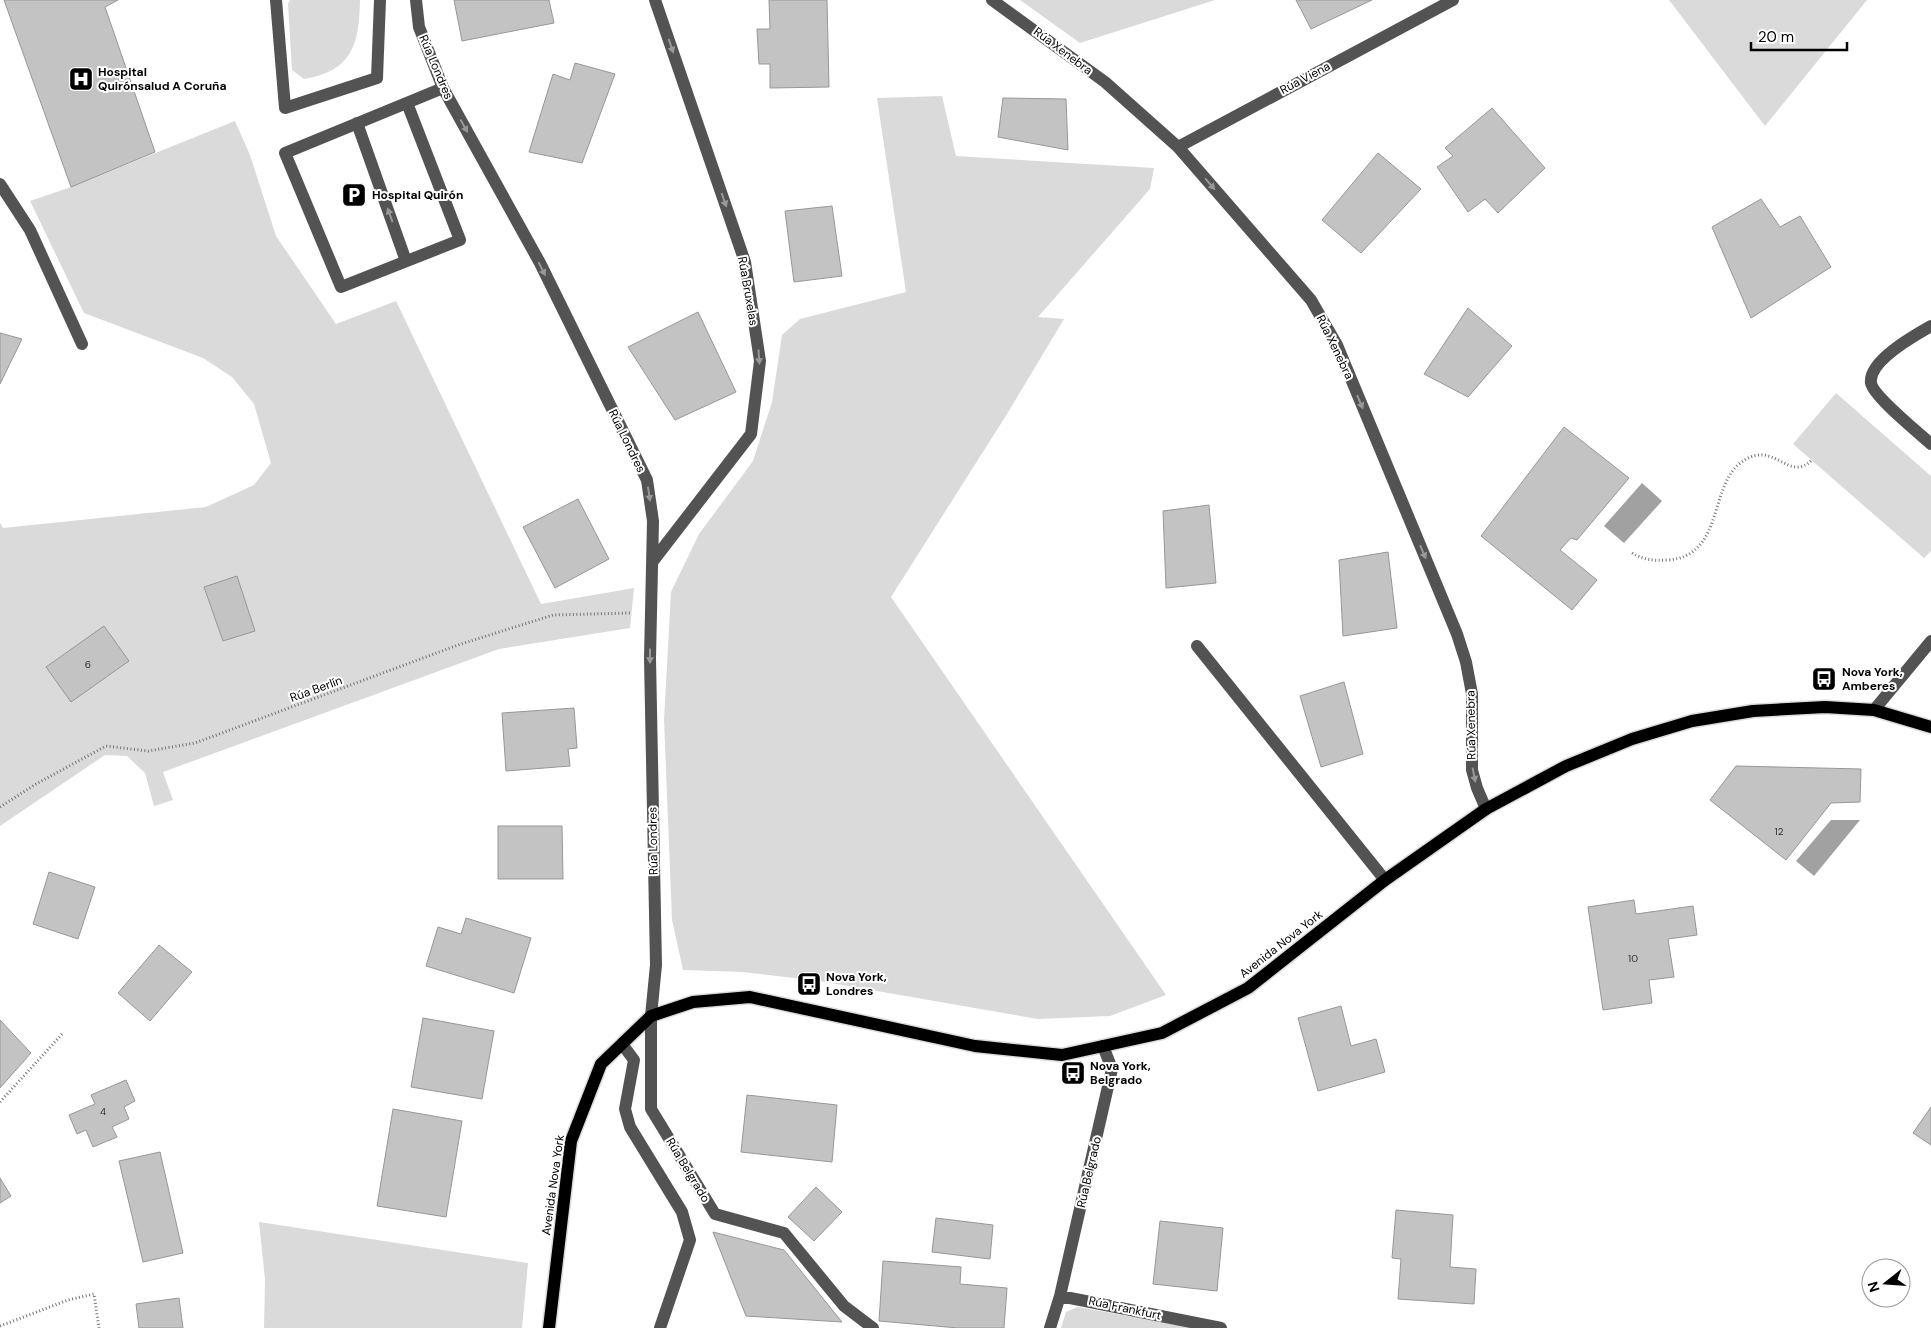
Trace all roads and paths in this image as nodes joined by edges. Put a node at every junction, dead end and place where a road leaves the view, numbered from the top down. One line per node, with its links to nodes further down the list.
1 (276, 0): 2 (street)
2 (380, 0)
3 (416, 0): 8 (street, Rúa Londres)
4 (655, 0): 19 (street, Rúa Bruxelas, one-way to 19)
5 (992, 0): 11 (street, Rúa Xenebra)
6 (1453, 0): 7 (street, Rúa Viena)
7 (1430, 5): 11 (street, Rúa Viena)
8 (442, 88): 9 (street); 19 (street, Rúa Londres, one-way to 19)
9 (407, 103): 10 (street); 13 (street)
10 (357, 124): 13 (street, one-way to 10); 13 (street)
11 (1178, 147): 26 (street, Rúa Xenebra, one-way to 26)
12 (0, 184): 15 (street)
13 (406, 261)
14 (1931, 326): 16 (street)
15 (82, 344)
16 (1931, 444)
17 (1812, 460): 18 (path)
18 (1632, 553)
19 (653, 562): 20 (street, Rúa Londres)
20 (650, 613): 25 (path, Rúa Berlín); 28 (street, Rúa Londres, one-way to 28)
21 (1931, 641): 23 (street)
22 (1197, 646): 27 (street)
23 (1874, 710): 24 (main road, Avenida Nova York); 26 (main road, Avenida Nova York)
24 (1931, 727)
25 (0, 807)
26 (1486, 809): 27 (main road, Avenida Nova York)
27 (1385, 880): 31 (main road, Avenida Nova York)
28 (651, 1016): 30 (main road, Avenida Nova York); 31 (main road, Avenida Nova York); 38 (street, Rúa Belgrado)
29 (63, 1033): 32 (path)
30 (622, 1044): 36 (main road, Avenida Nova York); 37 (street)
31 (1103, 1046): 33 (street, Rúa Belgrado)
32 (0, 1102)
33 (1060, 1296): 39 (street, Rúa Belgrado); 40 (street, Rúa Frankfurt)
34 (0, 1326): 35 (path)
35 (99, 1328)
36 (549, 1328)
37 (660, 1328)
38 (873, 1328)
39 (1050, 1328)
40 (1219, 1328)

